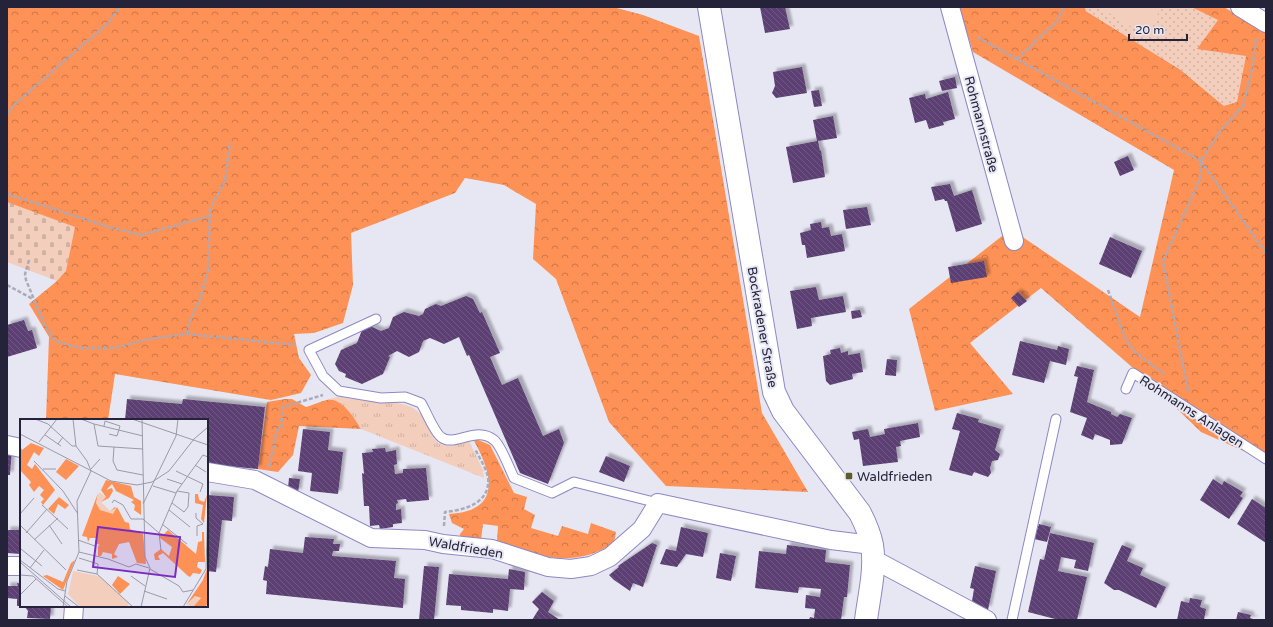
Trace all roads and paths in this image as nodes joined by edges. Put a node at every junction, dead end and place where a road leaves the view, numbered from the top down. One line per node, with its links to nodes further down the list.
1 (120, 7): 9 (path)
2 (709, 7): 36 (street, Bockradener Straße)
3 (950, 7): 14 (street, Rohmannstraße)
4 (1064, 7): 8 (path)
5 (1240, 7): 6 (street)
6 (1263, 21): 11 (path)
7 (981, 39): 8 (path)
8 (1017, 59): 11 (path)
9 (7, 114)
10 (230, 143): 13 (path)
11 (1201, 161): 15 (path); 26 (path)
12 (7, 194): 13 (path)
13 (209, 216): 21 (path)
14 (1014, 241)
15 (1266, 253)
16 (29, 260): 19 (path)
17 (7, 285): 19 (path)
18 (1108, 290): 23 (path)
19 (33, 299): 21 (path)
20 (376, 319): 22 (lane)
21 (187, 334): 22 (path)
22 (309, 350): 25 (lane)
23 (1170, 378)
24 (1126, 389): 26 (lane, Rohmanns Anlagen)
25 (339, 391): 32 (path); 34 (lane)
26 (1193, 413): 31 (lane, Rohmanns Anlagen)
27 (1056, 419): 43 (lane)
28 (7, 445): 30 (street)
29 (474, 446): 35 (path)
30 (20, 448)
31 (1266, 458)
32 (269, 467)
33 (208, 472): 34 (street, Waldfrieden)
34 (658, 503): 36 (street)
35 (445, 517)
36 (873, 552): 41 (street, Bockradener Straße); 42 (street)
37 (7, 566): 38 (street)
38 (20, 566)
39 (74, 607): 40 (street)
40 (73, 620)
41 (866, 620)
42 (987, 620)
43 (1012, 620)

